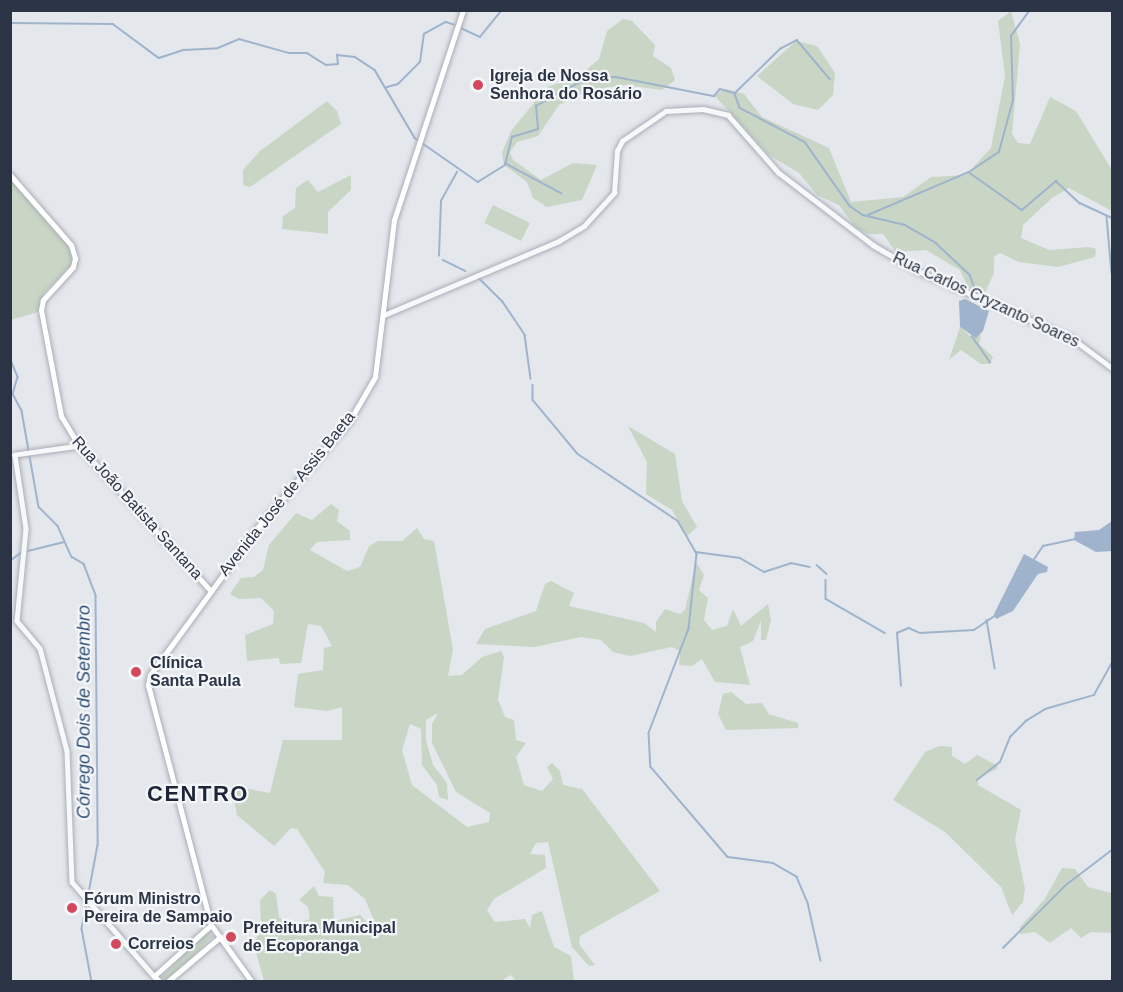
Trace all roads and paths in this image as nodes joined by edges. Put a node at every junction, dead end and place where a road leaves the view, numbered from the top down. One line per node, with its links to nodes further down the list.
1 (463, 10): 3 (main road, Avenida José de Assis Baeta)
2 (10, 175): 5 (main road, Rua João Batista Santana)
3 (384, 315): 4 (street, Rua Carlos Cryzanto Soares); 6 (main road, Avenida José de Assis Baeta)
4 (1113, 368)
5 (79, 446): 6 (main road, Rua João Batista Santana); 9 (street)
6 (210, 591): 7 (main road, Avenida José de Assis Baeta)
7 (211, 925): 8 (main road); 9 (main road)
8 (220, 937): 11 (main road); 12 (main road)
9 (154, 976): 10 (main road)
10 (160, 981)
11 (167, 981)
12 (252, 981)

